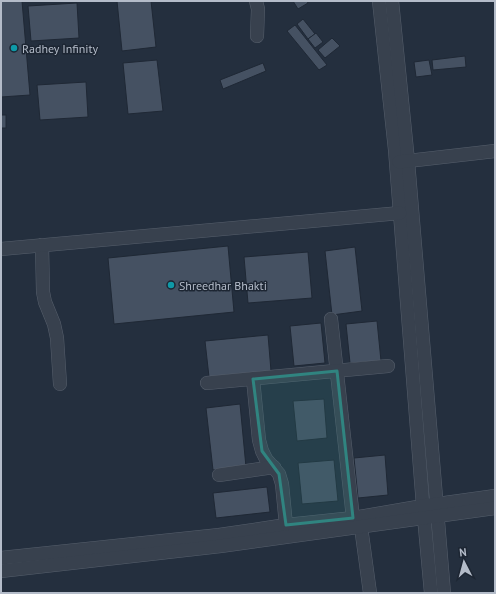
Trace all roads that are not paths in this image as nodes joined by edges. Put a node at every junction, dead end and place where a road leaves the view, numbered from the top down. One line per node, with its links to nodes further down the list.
1 (256, 1): 4 (street)
2 (379, 1): 6 (street)
3 (392, 1): 6 (street)
4 (257, 36)
5 (495, 151): 6 (street)
6 (402, 162): 7 (street); 20 (street)
7 (400, 213): 8 (street); 20 (street)
8 (42, 245): 9 (street); 15 (street)
9 (1, 249)
10 (331, 319): 12 (street)
11 (388, 366): 12 (street)
12 (337, 371): 13 (street); 21 (street)
13 (254, 379): 14 (street); 16 (street)
14 (207, 383)
15 (60, 384)
16 (274, 467): 17 (street); 22 (street)
17 (218, 475)
18 (495, 496): 20 (street)
19 (495, 508): 20 (street)
20 (431, 511): 21 (street); 26 (street); 27 (street)
21 (357, 522): 22 (street); 24 (street); 25 (street)
22 (286, 525): 23 (street)
23 (1, 558)
24 (1, 571)
25 (370, 593)
26 (431, 593)
27 (444, 593)

